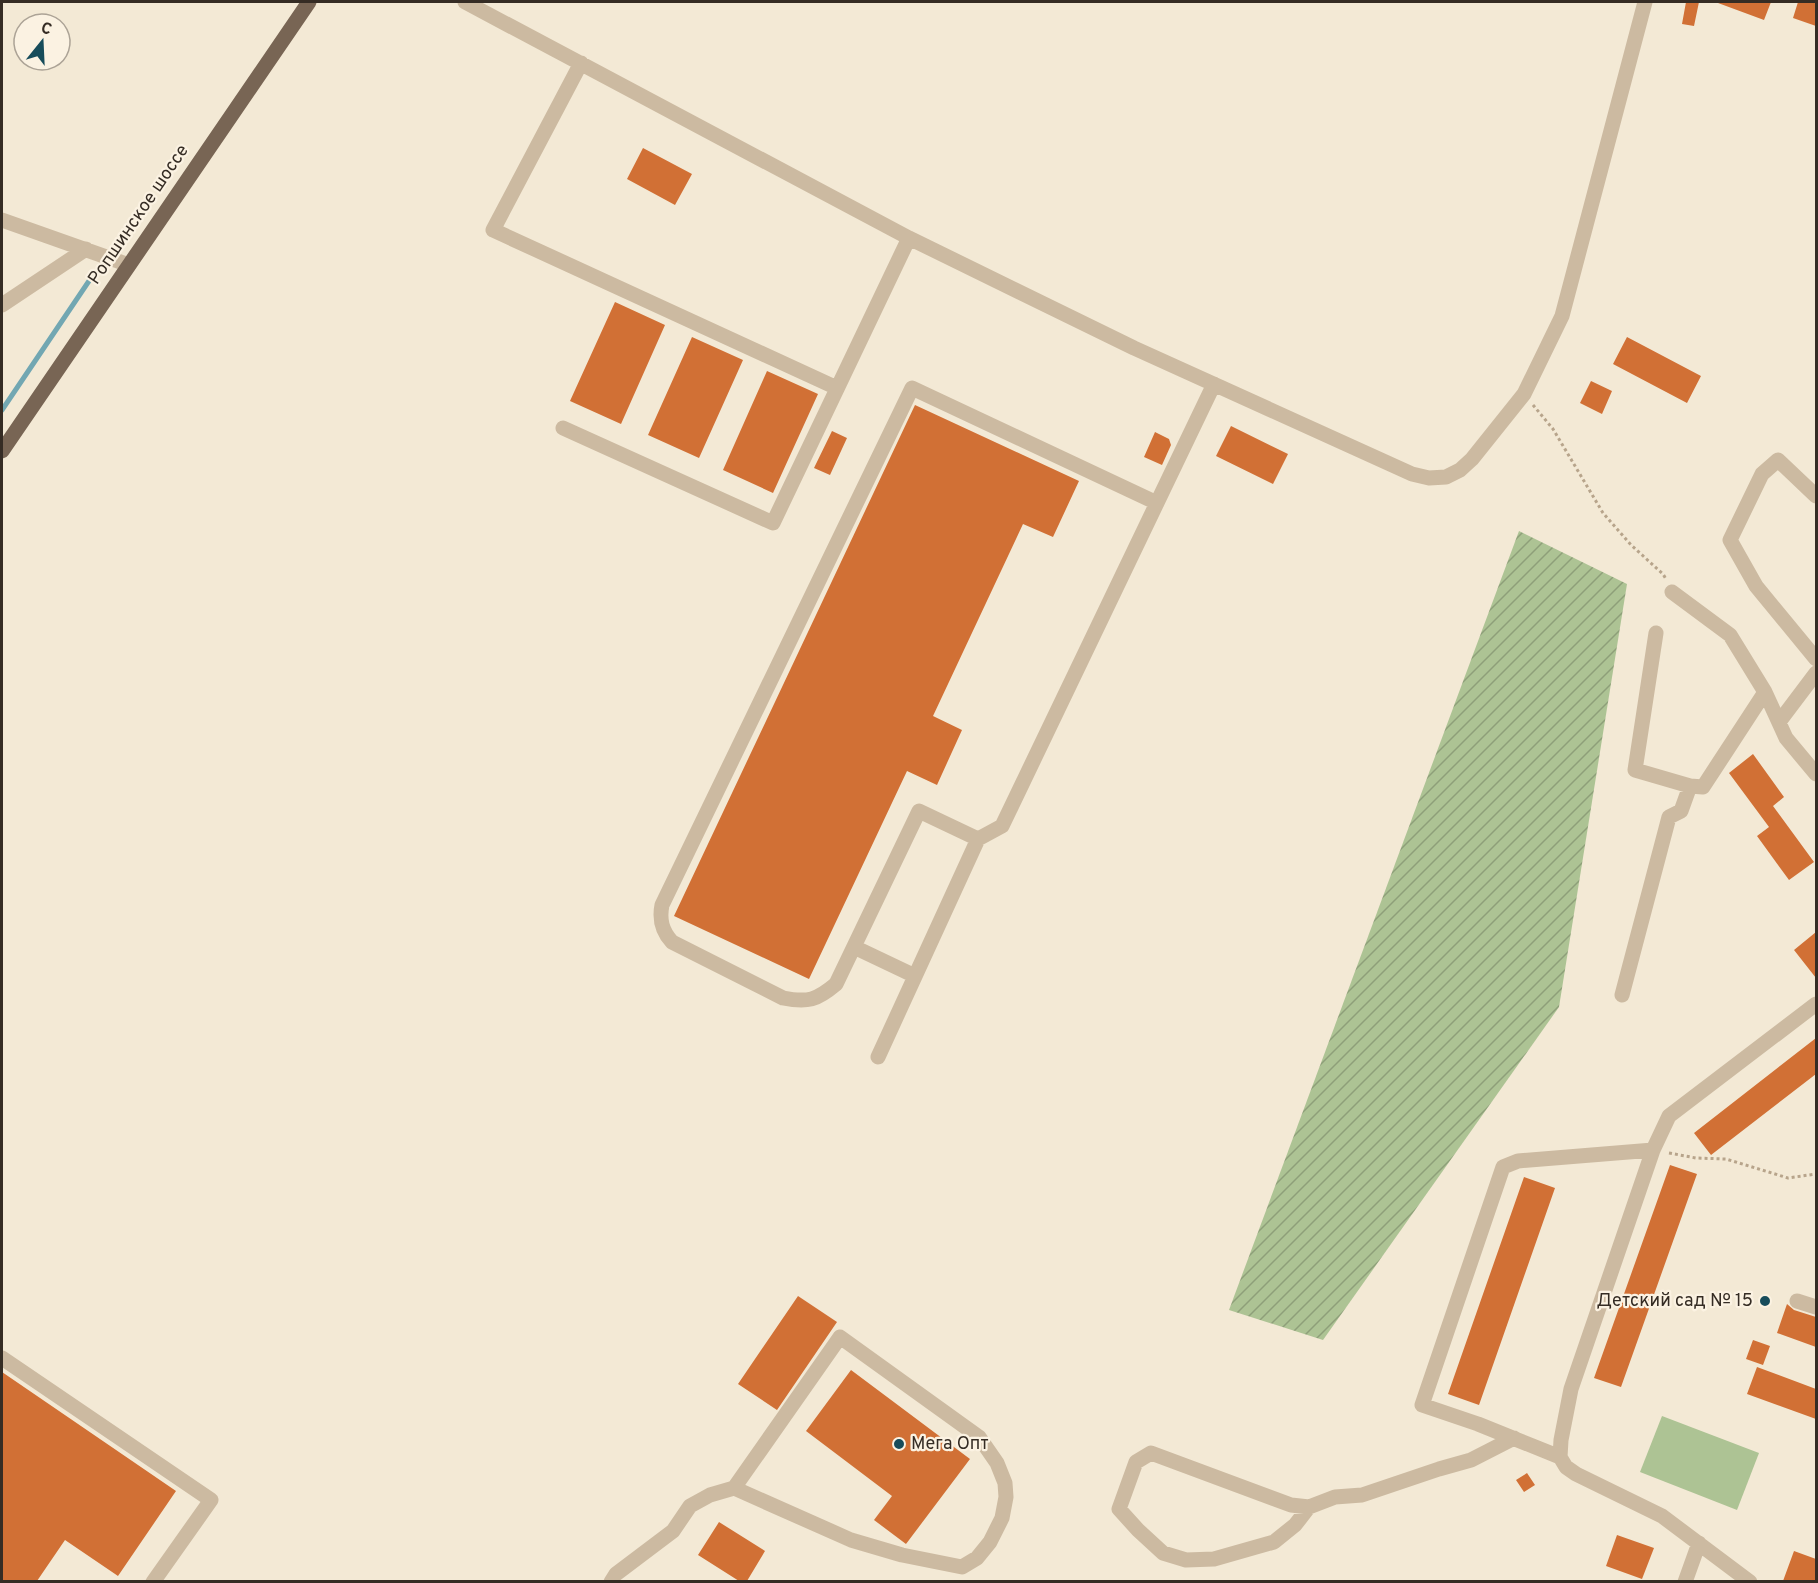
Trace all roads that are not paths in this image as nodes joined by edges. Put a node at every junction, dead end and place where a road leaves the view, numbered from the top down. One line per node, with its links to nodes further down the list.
1 (309, 2): 8 (main road, Ропшинское шоссе)
2 (465, 2): 4 (street)
3 (1645, 2): 10 (street)
4 (581, 63): 6 (street); 11 (street)
5 (2, 220): 7 (street)
6 (909, 238): 10 (street); 11 (street)
7 (86, 249): 8 (street); 9 (street)
8 (129, 264): 13 (main road, Ропшинское шоссе)
9 (2, 305)
10 (1214, 384): 15 (street)
11 (837, 388): 12 (street)
12 (563, 428)
13 (2, 451)
14 (1816, 496): 18 (street)
15 (1157, 503): 24 (street); 25 (street)
16 (1672, 592): 20 (street)
17 (1656, 633): 23 (street)
18 (1816, 659)
19 (1816, 673): 21 (street)
20 (1765, 692): 21 (street); 23 (street)
21 (1779, 722): 22 (street)
22 (1816, 774)
23 (1690, 786): 27 (street)
24 (978, 839): 25 (street); 26 (street)
25 (854, 947): 26 (street)
26 (915, 976): 29 (street)
27 (1622, 996)
28 (1816, 1004): 30 (street)
29 (878, 1058)
30 (1653, 1150): 34 (street); 35 (street)
31 (1797, 1301): 32 (street)
32 (1816, 1307)
33 (2, 1359): 39 (street)
34 (1514, 1438): 35 (street); 37 (street)
35 (1560, 1457): 38 (street)
36 (734, 1488): 36 (street); 40 (street)
37 (1309, 1507): 37 (street)
38 (1699, 1543): 41 (street); 42 (street)
39 (153, 1581)
40 (611, 1581)
41 (1685, 1581)
42 (1750, 1581)

